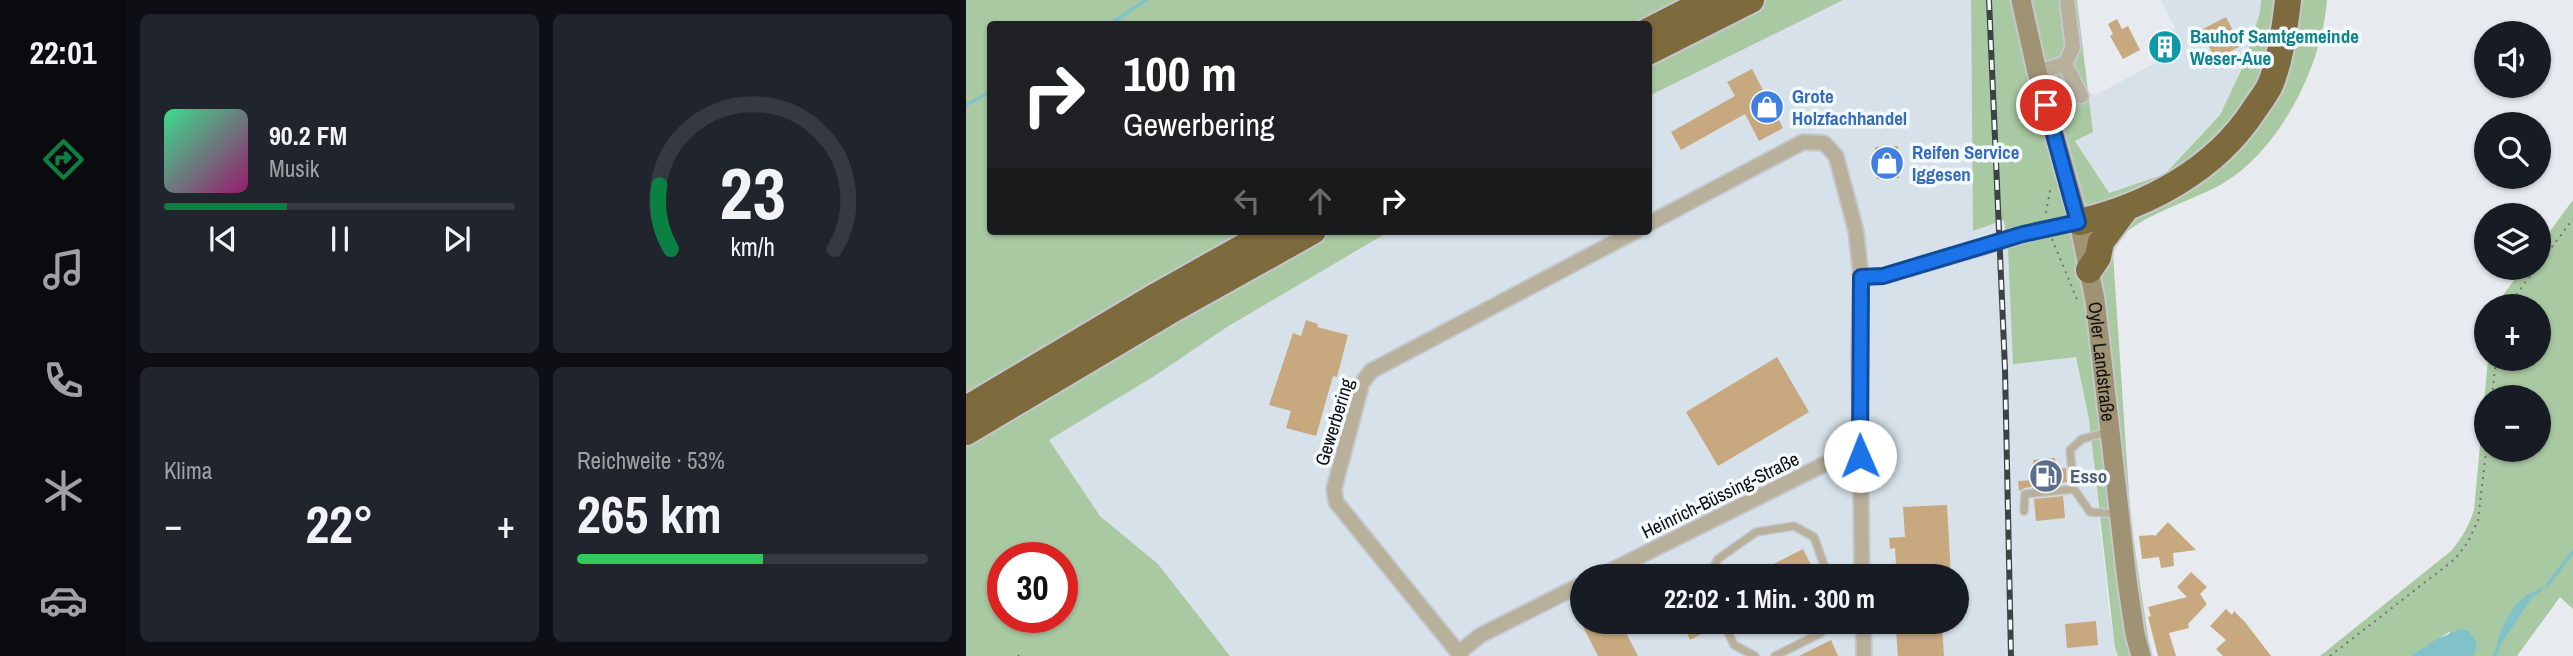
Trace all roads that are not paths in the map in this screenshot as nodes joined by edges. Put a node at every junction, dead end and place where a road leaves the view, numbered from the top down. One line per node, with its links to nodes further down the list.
1 (1709, 0): 6 (highway)
2 (1751, 0): 7 (highway)
3 (2021, 0): 9 (main road, Oyler Landstraße)
4 (2067, 0): 8 (street)
5 (2288, 0): 11 (highway)
6 (1652, 29)
7 (1652, 50)
8 (2065, 64): 9 (street); 10 (street)
9 (2037, 72): 12 (main road, Oyler Landstraße)
10 (2081, 96)
11 (2127, 207): 12 (highway); 17 (highway)
12 (2078, 222): 17 (main road, Oyler Landstraße); 18 (street)
13 (1652, 223): 18 (street)
14 (1265, 235): 19 (highway)
15 (1306, 235): 21 (highway)
16 (1628, 235): 34 (street, Gewerbering)
17 (2089, 270): 20 (main road, Oyler Landstraße)
18 (1861, 277): 22 (street)
19 (966, 410)
20 (2111, 431): 23 (lane); 25 (main road, Oyler Landstraße)
21 (966, 432)
22 (1860, 456): 26 (street, Heinrich-Büssing-Straße); 29 (street)
23 (2074, 489): 24 (lane); 25 (lane)
24 (2024, 511)
25 (2120, 514): 38 (main road, Oyler Landstraße)
26 (1624, 564)
27 (1715, 564): 28 (lane)
28 (1824, 564)
29 (1862, 564)
30 (1570, 590): 34 (street)
31 (1729, 634): 35 (lane)
32 (1819, 634): 36 (lane)
33 (1863, 634): 37 (street)
34 (1460, 654)
35 (1755, 656)
36 (1776, 656)
37 (1864, 656)
38 (2141, 656)

